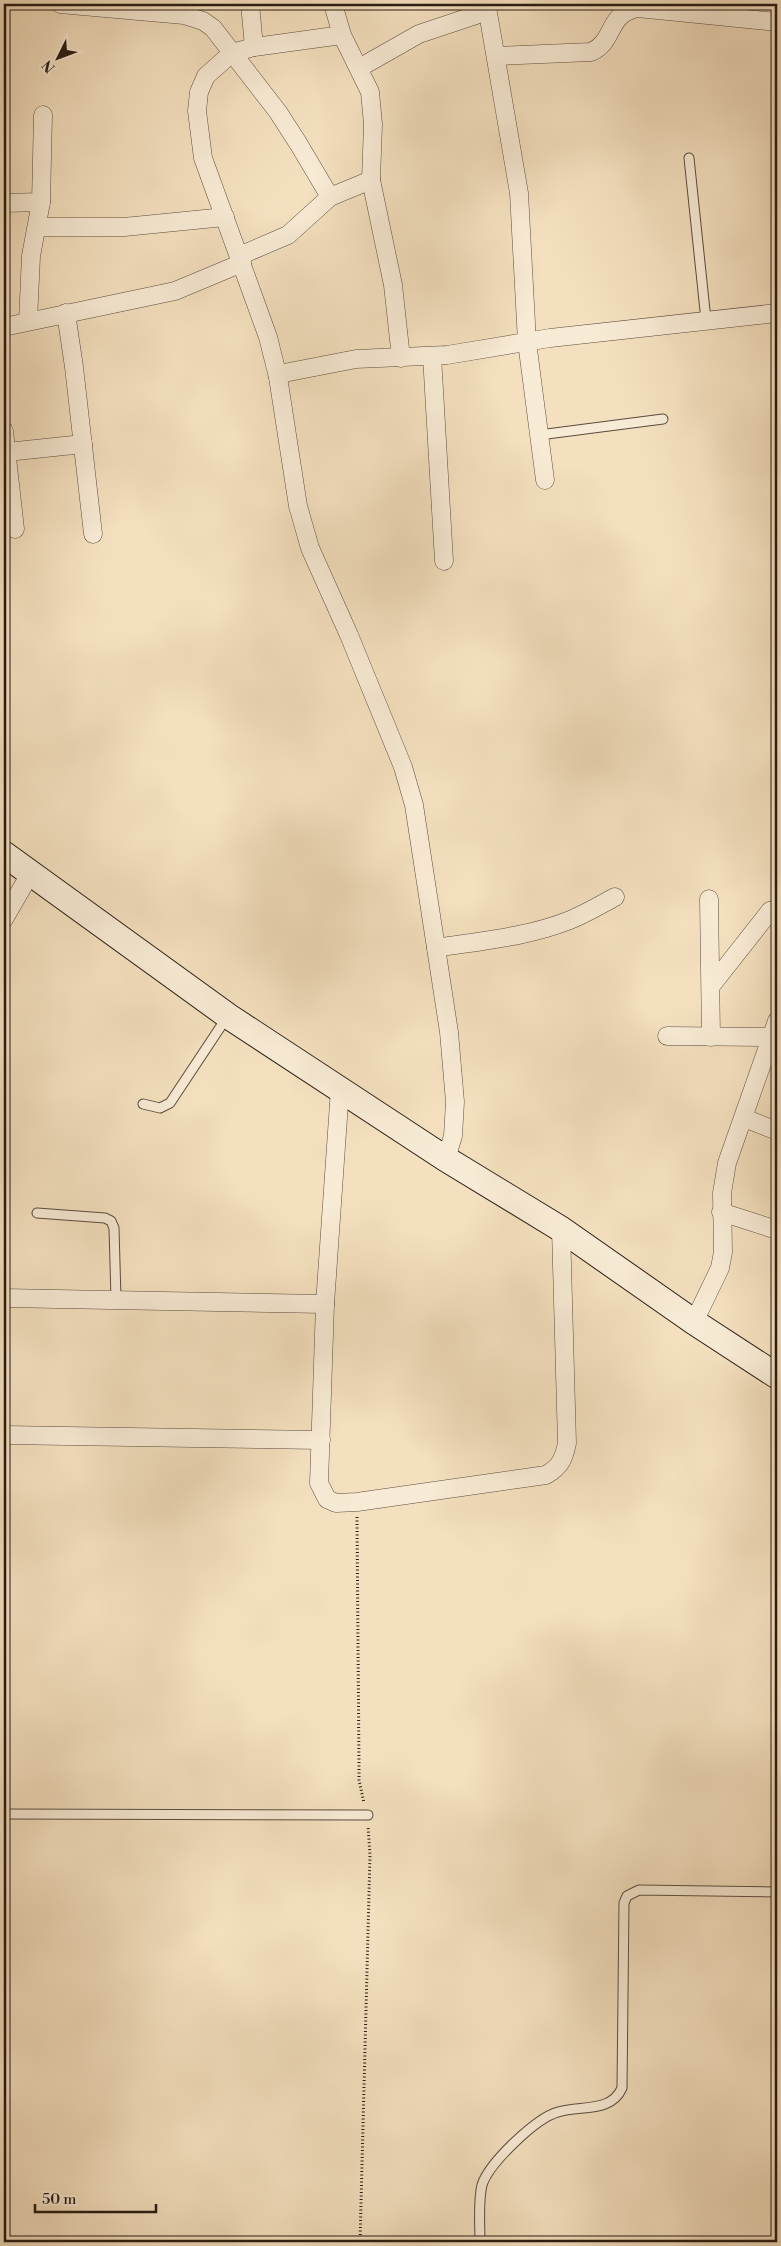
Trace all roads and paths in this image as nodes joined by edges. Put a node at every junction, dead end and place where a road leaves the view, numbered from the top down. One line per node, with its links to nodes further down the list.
1 (60, 4): 4 (street)
2 (250, 4): 10 (street)
3 (333, 4): 9 (street)
4 (86, 5): 7 (street)
5 (488, 6): 12 (street); 13 (street)
6 (689, 8): 8 (street); 12 (street)
7 (169, 9): 11 (street)
8 (777, 22)
9 (342, 35): 10 (street); 13 (street)
10 (254, 48): 11 (street)
11 (232, 53): 17 (street); 20 (street)
12 (496, 56): 28 (street)
13 (359, 68): 16 (street)
14 (43, 115): 18 (street)
15 (689, 158): 25 (lane)
16 (371, 180): 17 (street); 30 (street)
17 (330, 198): 22 (street)
18 (41, 202): 19 (street); 21 (street)
19 (4, 203)
20 (225, 217): 21 (street); 22 (street)
21 (37, 227): 26 (street)
22 (241, 260): 23 (street); 31 (street)
23 (66, 313): 26 (street); 35 (street)
24 (777, 313): 25 (street)
25 (706, 320): 28 (street)
26 (28, 321): 27 (street)
27 (4, 326)
28 (527, 342): 29 (street); 34 (street)
29 (432, 356): 30 (street); 40 (street)
30 (400, 358): 31 (street)
31 (278, 377): 47 (street)
32 (663, 419): 34 (lane)
33 (4, 431): 36 (street)
34 (539, 435): 37 (street)
35 (82, 444): 36 (street); 39 (street)
36 (7, 452): 38 (street)
37 (546, 480)
38 (15, 529)
39 (93, 534)
40 (444, 561)
41 (4, 854): 42 (main road)
42 (30, 874): 46 (street); 49 (main road)
43 (615, 897): 47 (street)
44 (709, 899): 48 (street)
45 (777, 908): 48 (street)
46 (4, 918)
47 (436, 948): 57 (street)
48 (711, 986): 52 (street)
49 (228, 1016): 53 (main road); 54 (lane)
50 (775, 1028): 52 (street); 55 (street)
51 (667, 1036): 52 (street)
52 (712, 1037)
53 (340, 1089): 57 (main road); 64 (street)
54 (143, 1104)
55 (744, 1118): 56 (street); 58 (street)
56 (777, 1131)
57 (446, 1159): 60 (main road)
58 (721, 1212): 61 (street); 65 (street)
59 (37, 1213): 63 (lane)
60 (560, 1229): 65 (main road); 69 (street)
61 (777, 1230)
62 (4, 1298): 63 (street)
63 (116, 1299): 64 (street)
64 (325, 1304): 68 (street)
65 (694, 1322): 66 (main road)
66 (777, 1376)
67 (4, 1435): 68 (street)
68 (321, 1440): 69 (street)
69 (357, 1502): 71 (path)
70 (4, 1814): 71 (lane)
71 (368, 1815): 73 (path)
72 (777, 1892): 74 (lane)
73 (360, 2242)
74 (480, 2242)

